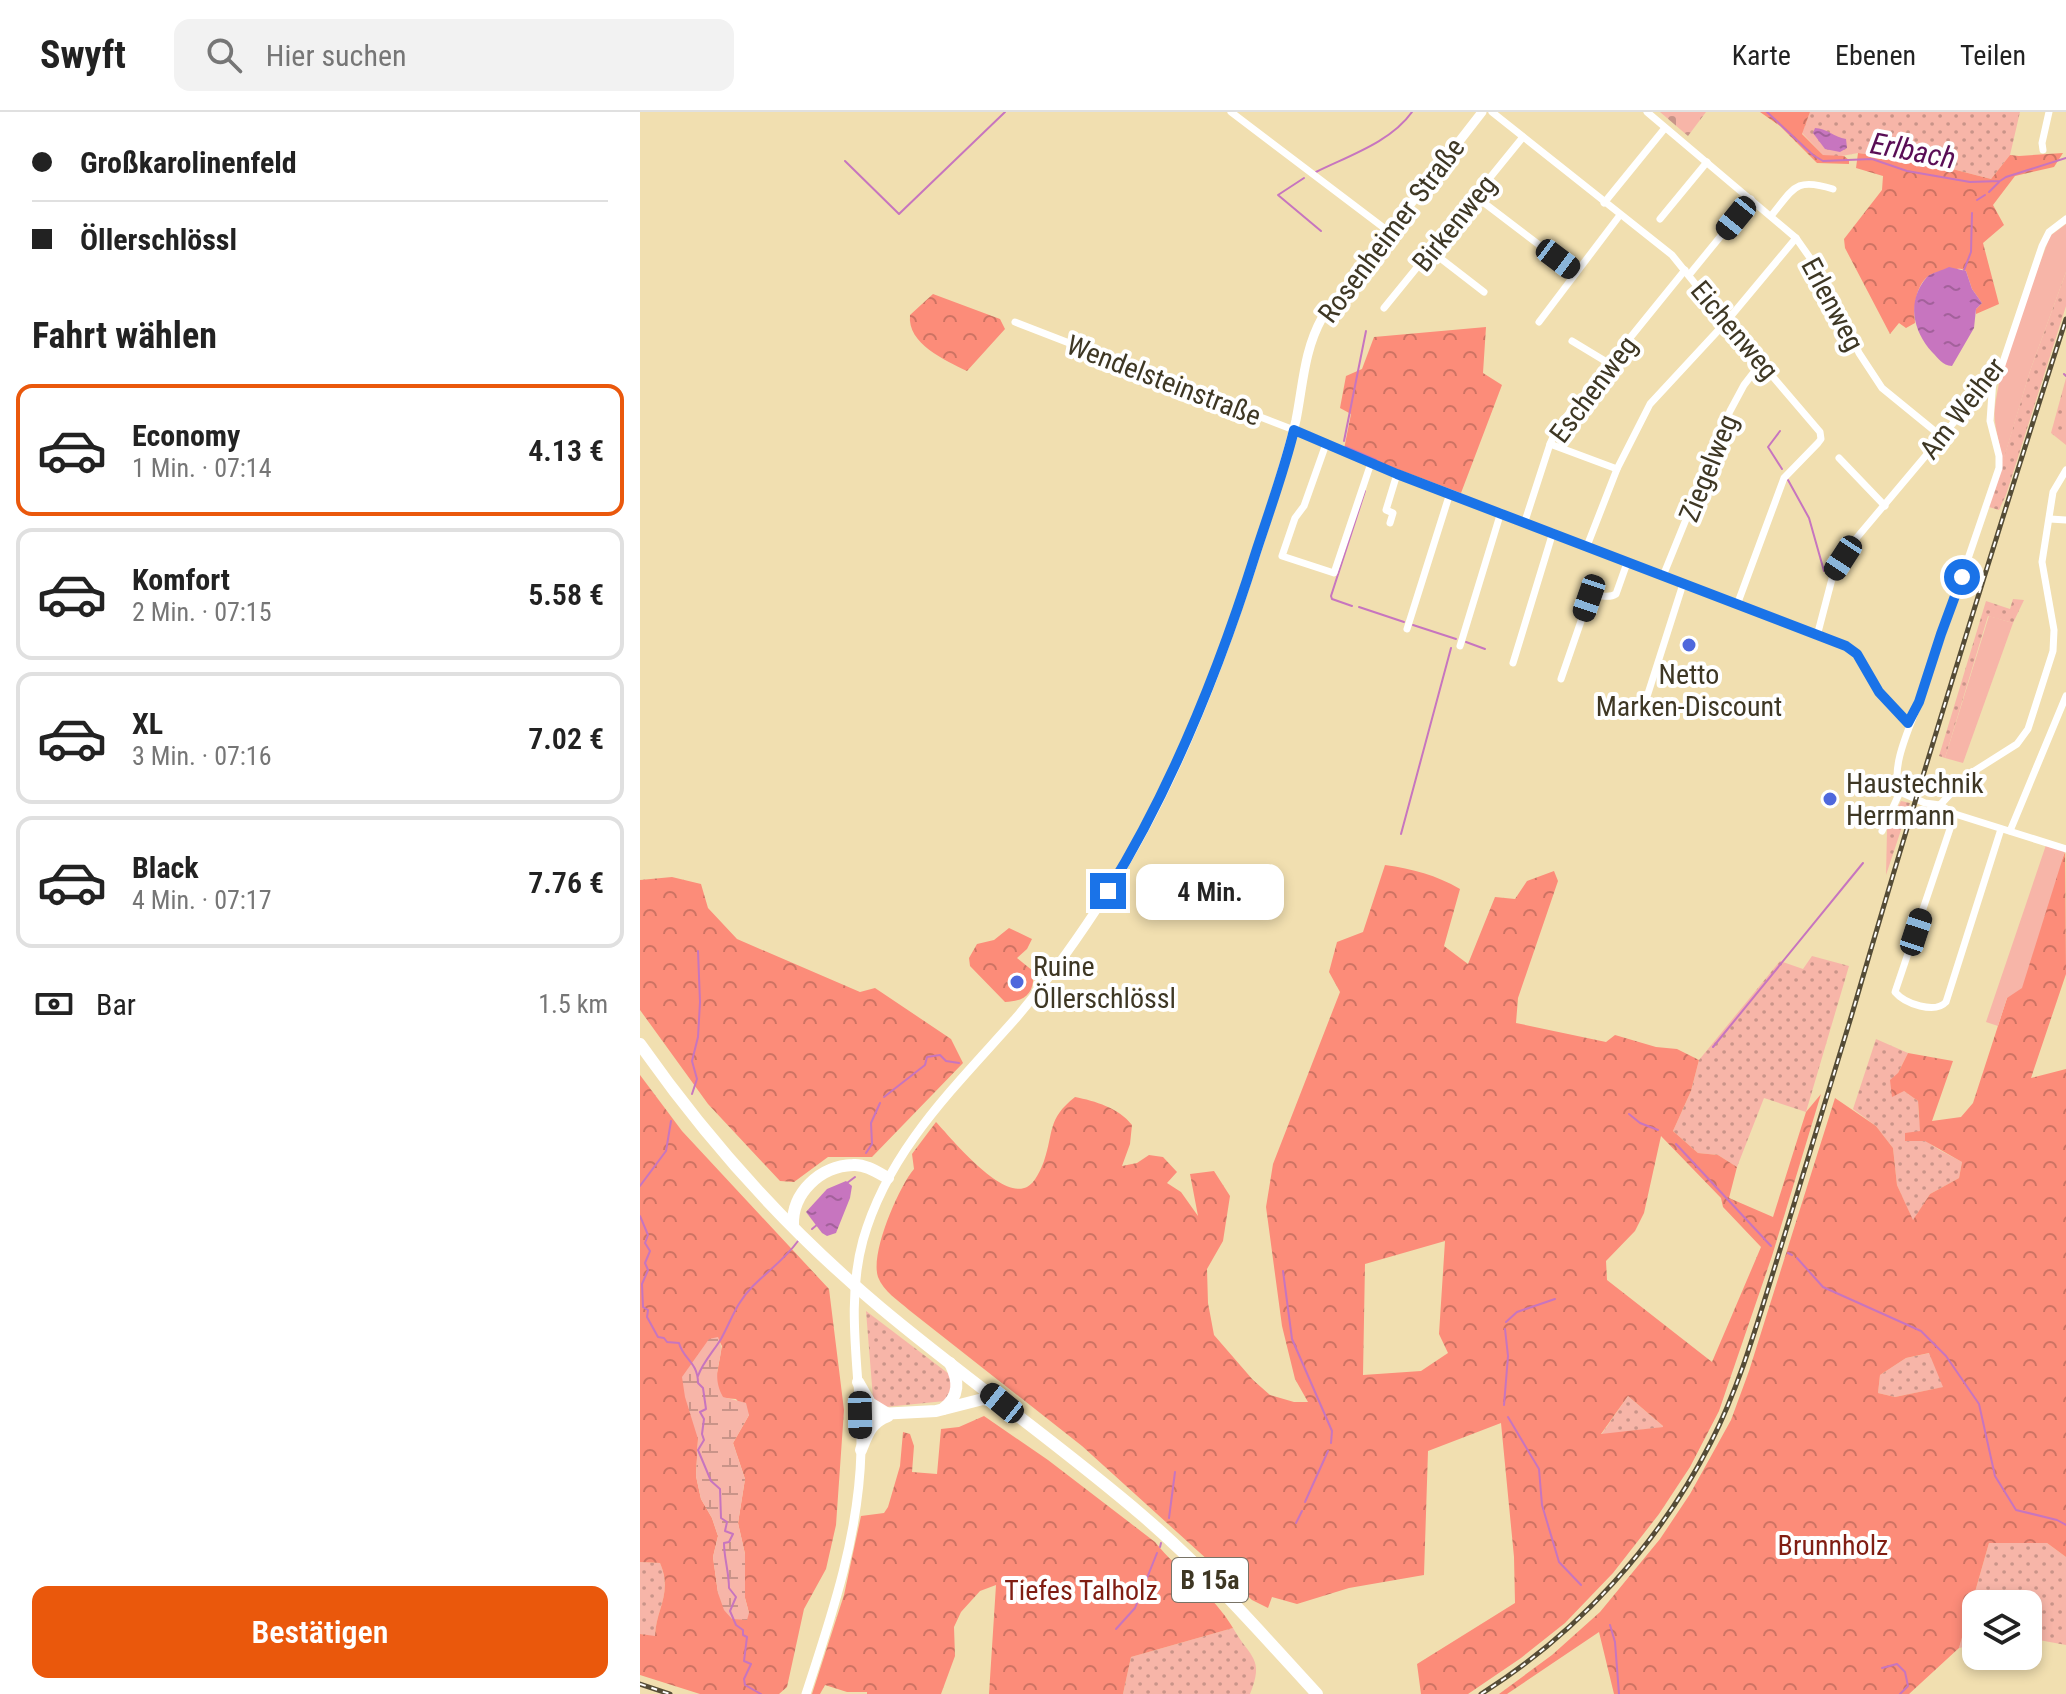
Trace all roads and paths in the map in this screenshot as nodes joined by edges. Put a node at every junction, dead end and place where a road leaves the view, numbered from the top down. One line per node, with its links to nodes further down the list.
1 (1231, 112): 18 (street)
2 (1482, 112): 18 (street, Rosenheimer Straße)
3 (1492, 112): 7 (street, Eichenweg)
4 (1647, 112): 6 (street, Erlenweg)
5 (2049, 112): 8 (street)
6 (1665, 128): 9 (street, Erlenweg); 13 (street)
7 (1523, 137): 11 (street, Birkenweg); 13 (street, Eichenweg)
8 (2043, 150)
9 (1707, 162): 12 (street, Erlenweg); 16 (street)
10 (1833, 189): 15 (street)
11 (1475, 196): 20 (street, Birkenweg); 22 (street)
12 (1751, 199): 15 (street, Erlenweg); 21 (street, Eschenweg)
13 (1604, 203): 14 (street, Eichenweg)
14 (1620, 215): 21 (street, Eichenweg); 22 (street)
15 (1771, 216): 19 (street, Erlenweg)
16 (1660, 219)
17 (2066, 219): 31 (street, Am Weiher)
18 (1388, 231): 32 (street, Rosenheimer Straße)
19 (1796, 238): 27 (street); 33 (street, Erlenweg)
20 (1431, 251): 23 (street); 24 (street, Birkenweg)
21 (1687, 272): 27 (street, Eichenweg); 30 (street, Eschenweg)
22 (1576, 273): 26 (street)
23 (1484, 292)
24 (1384, 308)
25 (1015, 322): 32 (street, Wendelsteinstraße)
26 (1539, 322)
27 (1726, 322): 29 (street, Eichenweg); 38 (street)
28 (1572, 341): 30 (street)
29 (1761, 363): 51 (street, Ziegelweg); 53 (street, Eichenweg)
30 (1610, 364): 35 (street, Eschenweg)
31 (1993, 378): 33 (street, Am Weiher); 61 (street)
32 (1294, 430): 34 (street, Wendelsteinstraße); 69 (street, Rosenheimer Straße)
33 (1942, 437): 42 (street, Am Weiher)
34 (1326, 444): 37 (street, Wendelsteinstraße); 37 (street)
35 (1550, 444): 38 (street); 46 (street, Eschenweg)
36 (1839, 458): 42 (street)
37 (1371, 463): 40 (street, Wendelsteinstraße)
38 (1617, 469): 49 (street)
39 (2066, 470): 44 (street)
40 (1397, 474): 41 (street, Wendelsteinstraße); 47 (street)
41 (1450, 493): 43 (street, Wendelsteinstraße); 54 (street)
42 (1885, 506): 55 (street, Am Weiher)
43 (1501, 512): 46 (street, Wendelsteinstraße); 56 (street)
44 (2050, 519): 45 (street); 63 (street)
45 (2066, 520)
46 (1525, 521): 48 (street, Wendelsteinstraße)
47 (1390, 523)
48 (1553, 532): 49 (street, Wendelsteinstraße); 57 (street)
49 (1587, 546): 50 (street, Wendelsteinstraße)
50 (1627, 563): 51 (street, Wendelsteinstraße); 58 (street)
51 (1663, 576): 52 (street, Wendelsteinstraße)
52 (1683, 584): 53 (street, Wendelsteinstraße); 60 (street)
53 (1737, 605): 55 (street, Wendelsteinstraße)
54 (1407, 629)
55 (1817, 636): 61 (street, Wendelsteinstraße)
56 (1460, 646)
57 (1513, 663)
58 (1561, 679)
59 (2066, 696): 65 (street)
60 (1644, 706)
61 (1908, 723): 62 (street)
62 (1900, 792): 63 (street); 66 (street)
63 (1940, 805): 64 (street)
64 (1955, 814): 65 (street); 65 (street)
65 (2006, 830): 67 (street)
66 (1882, 831)
67 (2066, 849)
68 (640, 1044): 71 (highway, B 15a)
69 (888, 1178): 70 (highway); 74 (street, Rosenheimer Straße)
70 (797, 1197): 71 (highway); 72 (highway)
71 (768, 1199): 72 (highway, B 15a)
72 (793, 1225): 73 (highway, B 15a)
73 (950, 1363): 75 (highway, B 15a); 76 (highway)
74 (858, 1382): 77 (street, Rosenheimer Straße); 78 (highway)
75 (1002, 1403): 76 (highway); 81 (highway, B 15a)
76 (943, 1409): 78 (highway)
77 (860, 1415): 78 (highway); 79 (street, Rosenheimer Straße)
78 (891, 1415): 79 (highway)
79 (861, 1450): 80 (street, Rosenheimer Straße)
80 (806, 1694)
81 (1317, 1694)

